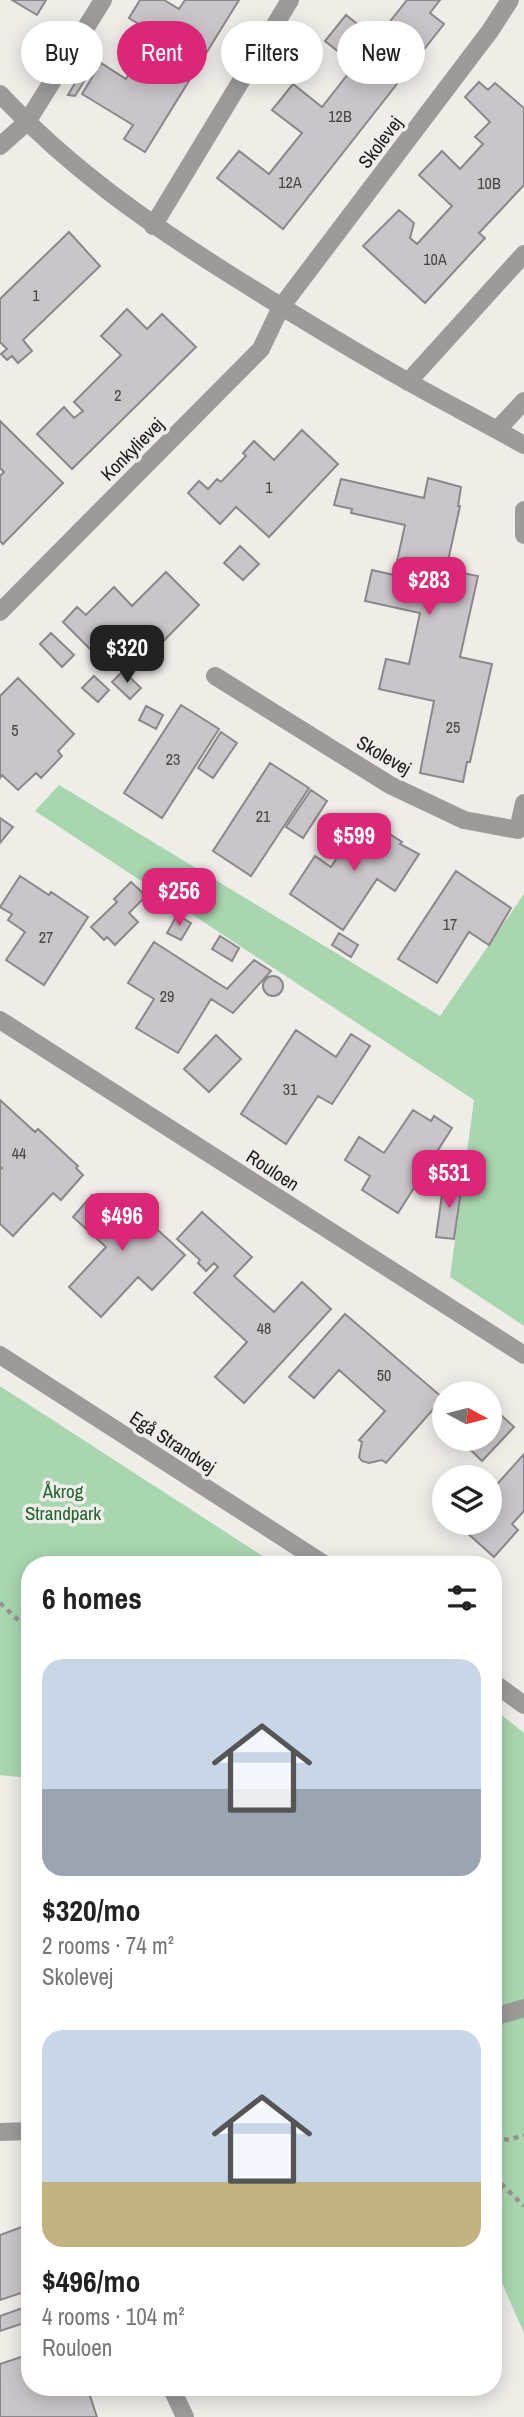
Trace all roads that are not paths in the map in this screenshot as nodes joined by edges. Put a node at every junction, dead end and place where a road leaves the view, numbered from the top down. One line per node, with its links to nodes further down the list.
1 (103, 0): 5 (street)
2 (290, 0): 7 (street)
3 (510, 0): 9 (street, Skolevej)
4 (0, 94): 5 (street)
5 (27, 122): 6 (street); 7 (street)
6 (0, 146)
7 (153, 226): 9 (street)
8 (524, 254): 10 (street)
9 (281, 307): 10 (street); 16 (street, Konkylievej)
10 (408, 382): 12 (street)
11 (524, 401): 12 (street)
12 (497, 430): 13 (street)
13 (524, 445)
14 (524, 510): 15 (street)
15 (524, 535)
16 (0, 612)
17 (215, 676): 18 (street, Skolevej)
18 (524, 803)
19 (0, 1020): 21 (street, Rouloen)
20 (0, 1355): 22 (street, Egå Strandvej)
21 (524, 1355)
22 (312, 1556)
23 (502, 1689): 24 (street)
24 (524, 1705)
25 (524, 2008): 26 (street)
26 (502, 2015)
27 (21, 2131): 28 (street)
28 (0, 2132)
29 (176, 2396): 30 (street)
30 (185, 2417)

